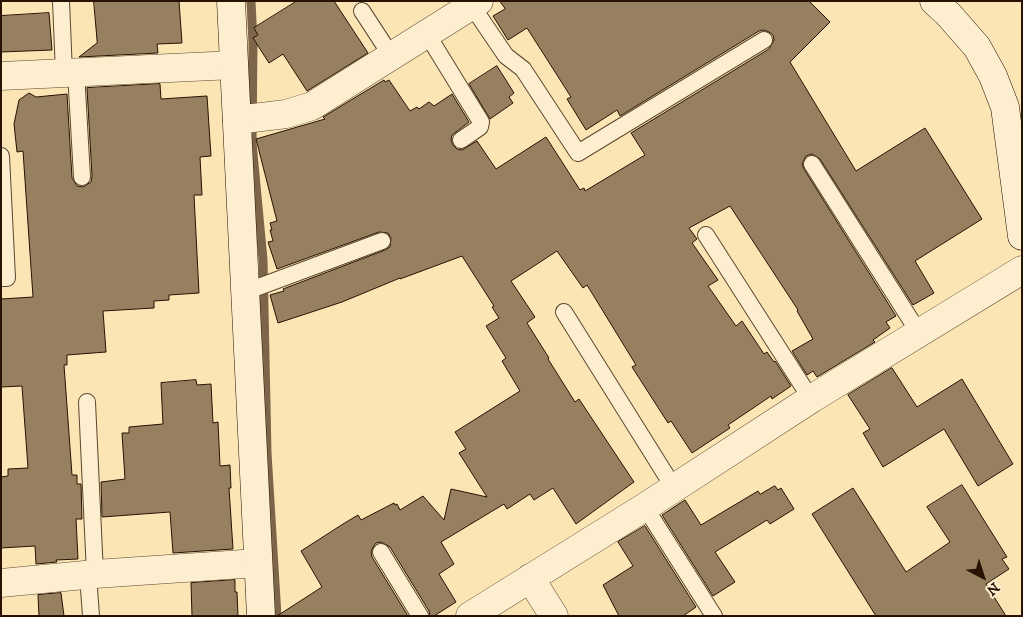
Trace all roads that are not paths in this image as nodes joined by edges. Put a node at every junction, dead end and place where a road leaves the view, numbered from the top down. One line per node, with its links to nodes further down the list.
1 (61, 1): 10 (lane)
2 (231, 1): 9 (street)
3 (934, 1): 18 (street)
4 (477, 3): 6 (street); 7 (lane)
5 (362, 11): 8 (lane)
6 (427, 34): 8 (street); 13 (lane)
7 (764, 40)
8 (392, 57): 12 (street)
9 (234, 65): 10 (street); 12 (street)
10 (70, 73): 11 (street); 16 (lane)
11 (1, 76)
12 (237, 120): 22 (street)
13 (461, 140)
14 (1, 156): 21 (lane)
15 (812, 164): 24 (lane)
16 (82, 177)
17 (706, 236): 25 (lane)
18 (1022, 236)
19 (382, 241): 22 (lane)
20 (1022, 270): 24 (street)
21 (1, 278)
22 (245, 292): 30 (street)
23 (564, 312): 27 (lane)
24 (919, 333): 25 (street)
25 (811, 399): 27 (street)
26 (87, 402): 31 (lane)
27 (674, 488): 28 (street)
28 (645, 507): 32 (street); 39 (lane)
29 (381, 552): 36 (lane)
30 (258, 563): 31 (street); 35 (street)
31 (92, 575): 33 (street); 34 (lane)
32 (530, 578): 37 (street); 38 (street)
33 (1, 583)
34 (91, 616)
35 (261, 616)
36 (420, 616)
37 (470, 616)
38 (554, 616)
39 (714, 616)

